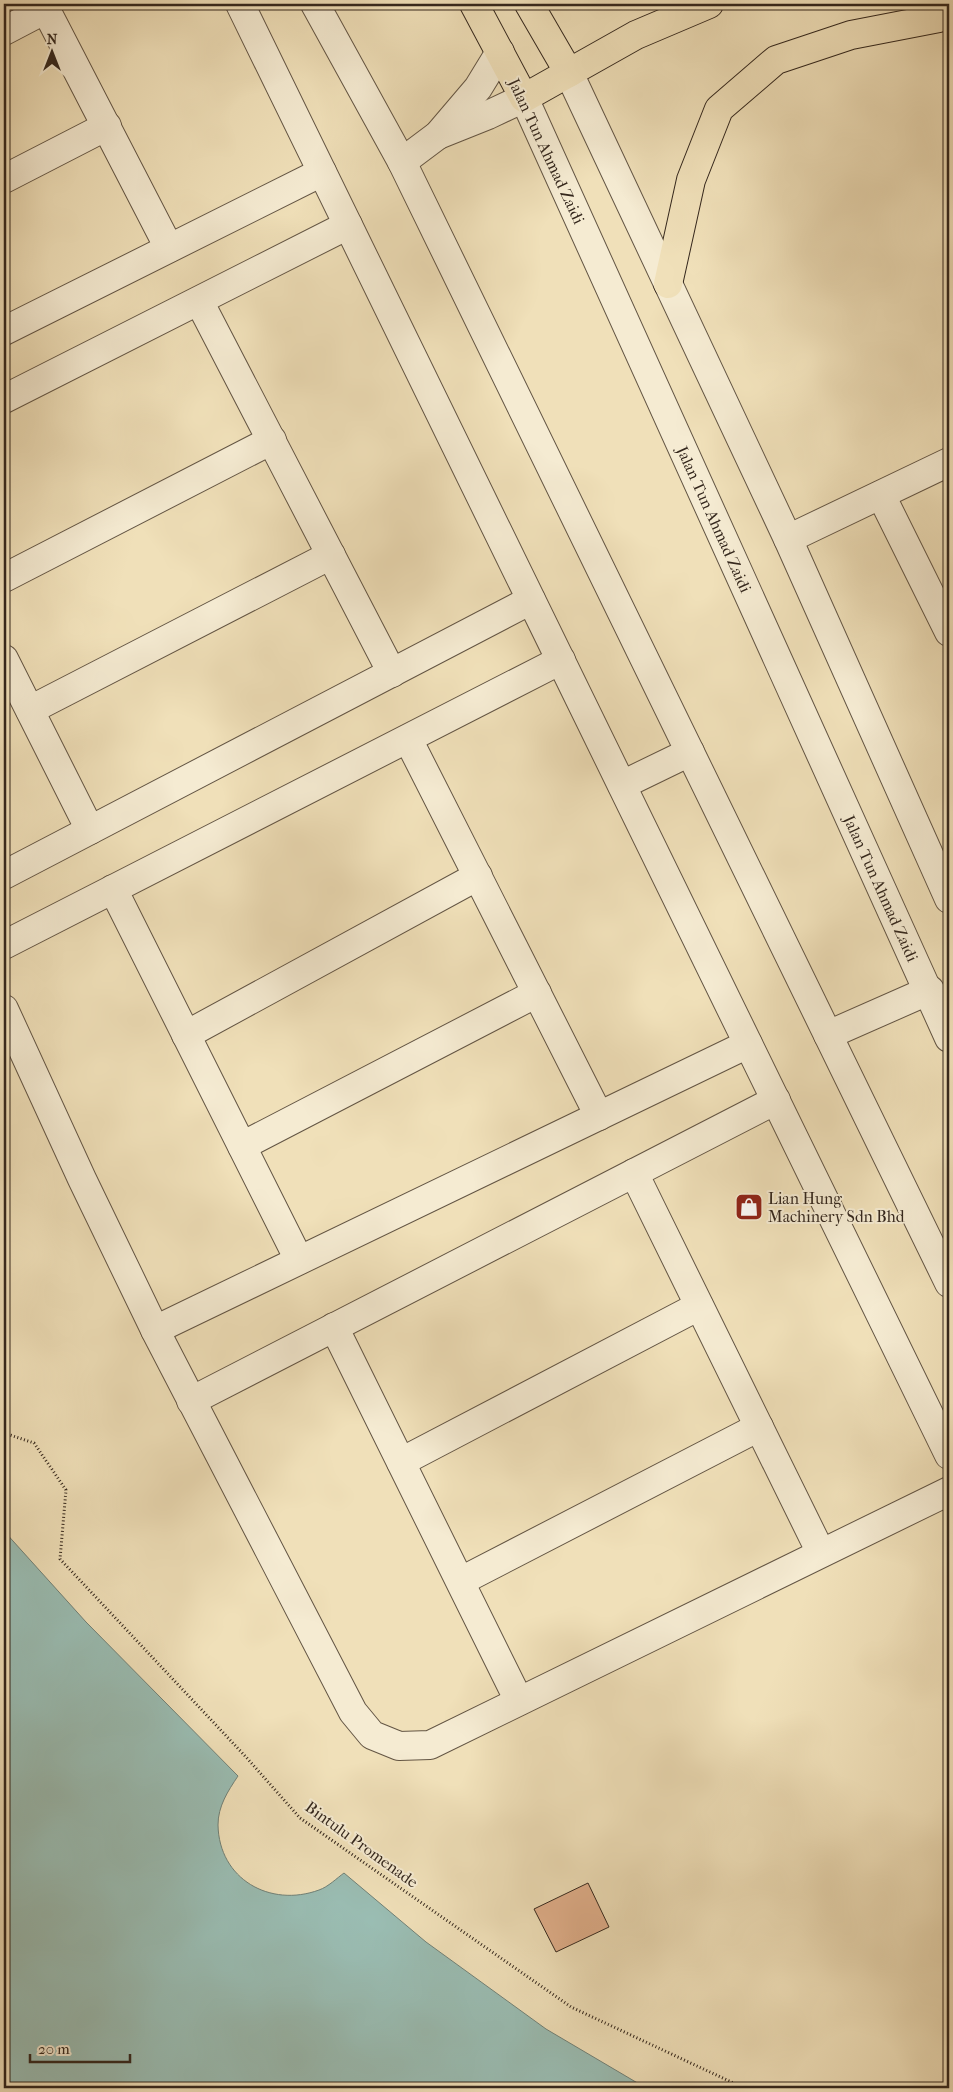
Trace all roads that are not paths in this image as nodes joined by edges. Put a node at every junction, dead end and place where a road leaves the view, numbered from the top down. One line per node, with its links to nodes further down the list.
1 (240, 4): 16 (street)
2 (315, 4): 15 (street)
3 (474, 4): 10 (main road, Jalan Tun Ahmad Zaidi)
4 (529, 4): 11 (main road)
5 (709, 4): 11 (main road)
6 (910, 4): 8 (main road)
7 (45, 6): 9 (street); 13 (street)
8 (944, 21): 20 (main road)
9 (4, 32)
10 (500, 52): 12 (main road, Jalan Tun Ahmad Zaidi); 14 (street)
11 (569, 73): 12 (main road); 20 (street)
12 (524, 98): 14 (street); 45 (street, Jalan Tun Ahmad Zaidi)
13 (106, 126): 17 (street); 19 (street)
14 (438, 135): 15 (street)
15 (402, 162): 37 (street)
16 (322, 172): 18 (street); 19 (street)
17 (4, 179)
18 (348, 225): 21 (street); 30 (street)
19 (169, 248): 22 (street)
20 (668, 284): 27 (street)
21 (199, 300): 23 (street); 24 (street)
22 (4, 331)
23 (4, 399)
24 (272, 440): 28 (street); 29 (street)
25 (949, 462): 26 (street)
26 (881, 495): 27 (street); 31 (street)
27 (788, 539): 43 (street)
28 (331, 555): 34 (street); 35 (street)
29 (4, 578)
30 (531, 600): 33 (street); 34 (street)
31 (949, 632)
32 (4, 658): 35 (street)
33 (560, 660): 36 (street); 38 (street)
34 (392, 673): 39 (street)
35 (30, 710): 39 (street)
36 (408, 739): 41 (street); 42 (street)
37 (690, 752): 38 (street); 49 (street)
38 (622, 785): 51 (street)
39 (90, 830): 40 (street)
40 (4, 875)
41 (478, 876): 46 (street); 48 (street)
42 (113, 889): 44 (street); 48 (street)
43 (949, 899)
44 (4, 945)
45 (930, 990): 49 (street); 50 (street, Jalan Tun Ahmad Zaidi)
46 (537, 993): 53 (street); 54 (street)
47 (4, 1010): 60 (street)
48 (186, 1035): 54 (street)
49 (828, 1035): 57 (street)
50 (949, 1038)
51 (748, 1044): 52 (street); 53 (street)
52 (776, 1100): 55 (street); 63 (street)
53 (599, 1116): 56 (street)
54 (242, 1146): 56 (street)
55 (634, 1174): 58 (street); 59 (street)
56 (299, 1260): 60 (street)
57 (949, 1283)
58 (700, 1306): 62 (street); 64 (street)
59 (334, 1327): 61 (street); 64 (street)
60 (155, 1330): 61 (street)
61 (191, 1401): 68 (street)
62 (759, 1427): 66 (street); 67 (street)
63 (949, 1455)
64 (401, 1462): 67 (street)
65 (949, 1491): 66 (street)
66 (821, 1553): 68 (street)
67 (460, 1582): 68 (street)
68 (519, 1701)

